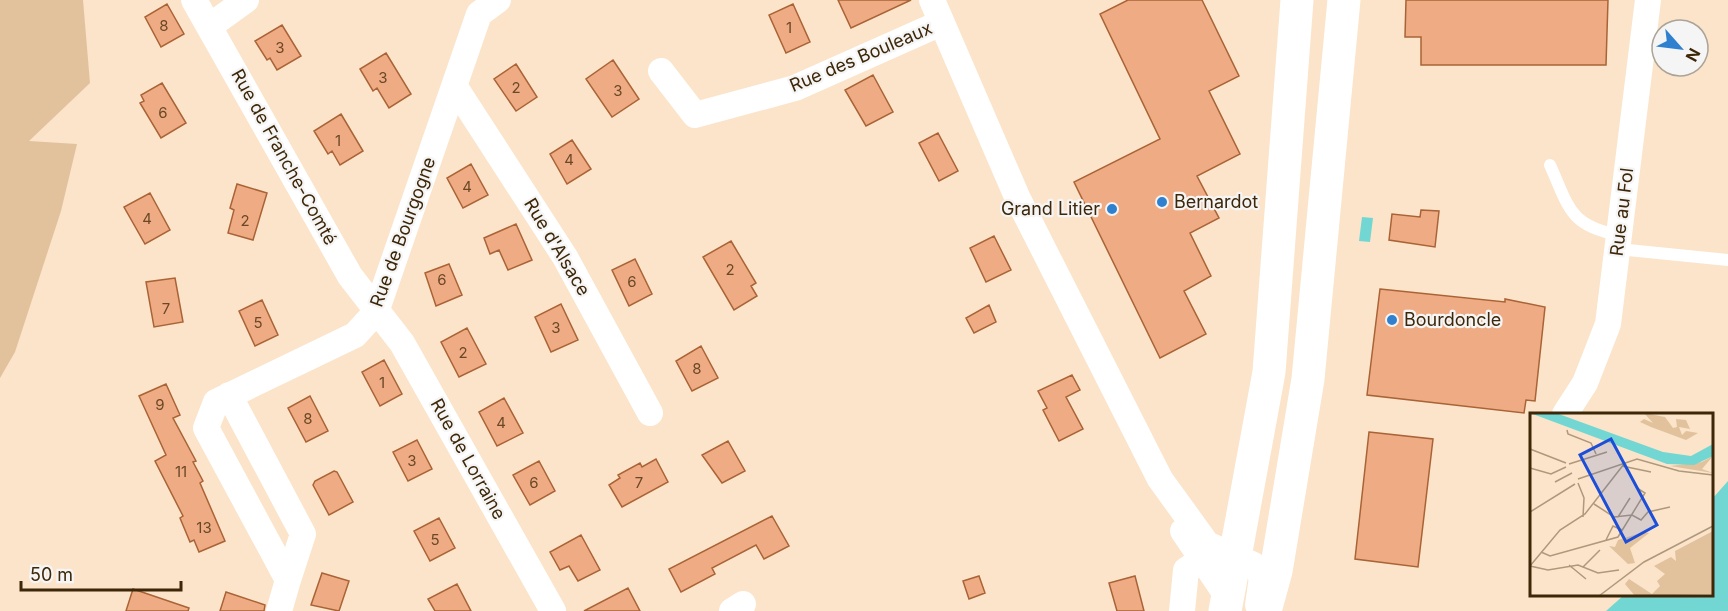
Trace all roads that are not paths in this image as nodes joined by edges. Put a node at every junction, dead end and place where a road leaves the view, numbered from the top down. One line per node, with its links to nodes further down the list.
1 (194, 0): 8 (street, Rue de Franche-Comté)
2 (246, 0): 8 (street)
3 (498, 0): 10 (street, Rue de Bourgogne)
4 (1297, 0): 19 (main road)
5 (1344, 0): 26 (main road)
6 (1648, 0): 12 (street, Rue au Fol)
7 (936, 11): 9 (street, Rue des Bouleaux); 18 (street)
8 (210, 26): 14 (street, Rue de Franche-Comté)
9 (661, 71)
10 (455, 87): 14 (street, Rue de Bourgogne); 16 (street, Rue d'Alsace)
11 (1550, 165): 12 (lane)
12 (1618, 242): 13 (lane); 17 (street, Rue au Fol)
13 (1728, 260)
14 (376, 312): 15 (street, Rue de Bourgogne); 24 (street, Rue de Lorraine)
15 (229, 395): 21 (street); 21 (street, Rue de Bourgogne)
16 (650, 413)
17 (1568, 413)
18 (1160, 479): 19 (street); 20 (street)
19 (1236, 555): 22 (main road)
20 (1201, 560): 22 (street); 25 (street)
21 (288, 580): 23 (street)
22 (1237, 607)
23 (279, 611)
24 (553, 611)
25 (1182, 611)
26 (1265, 611)

